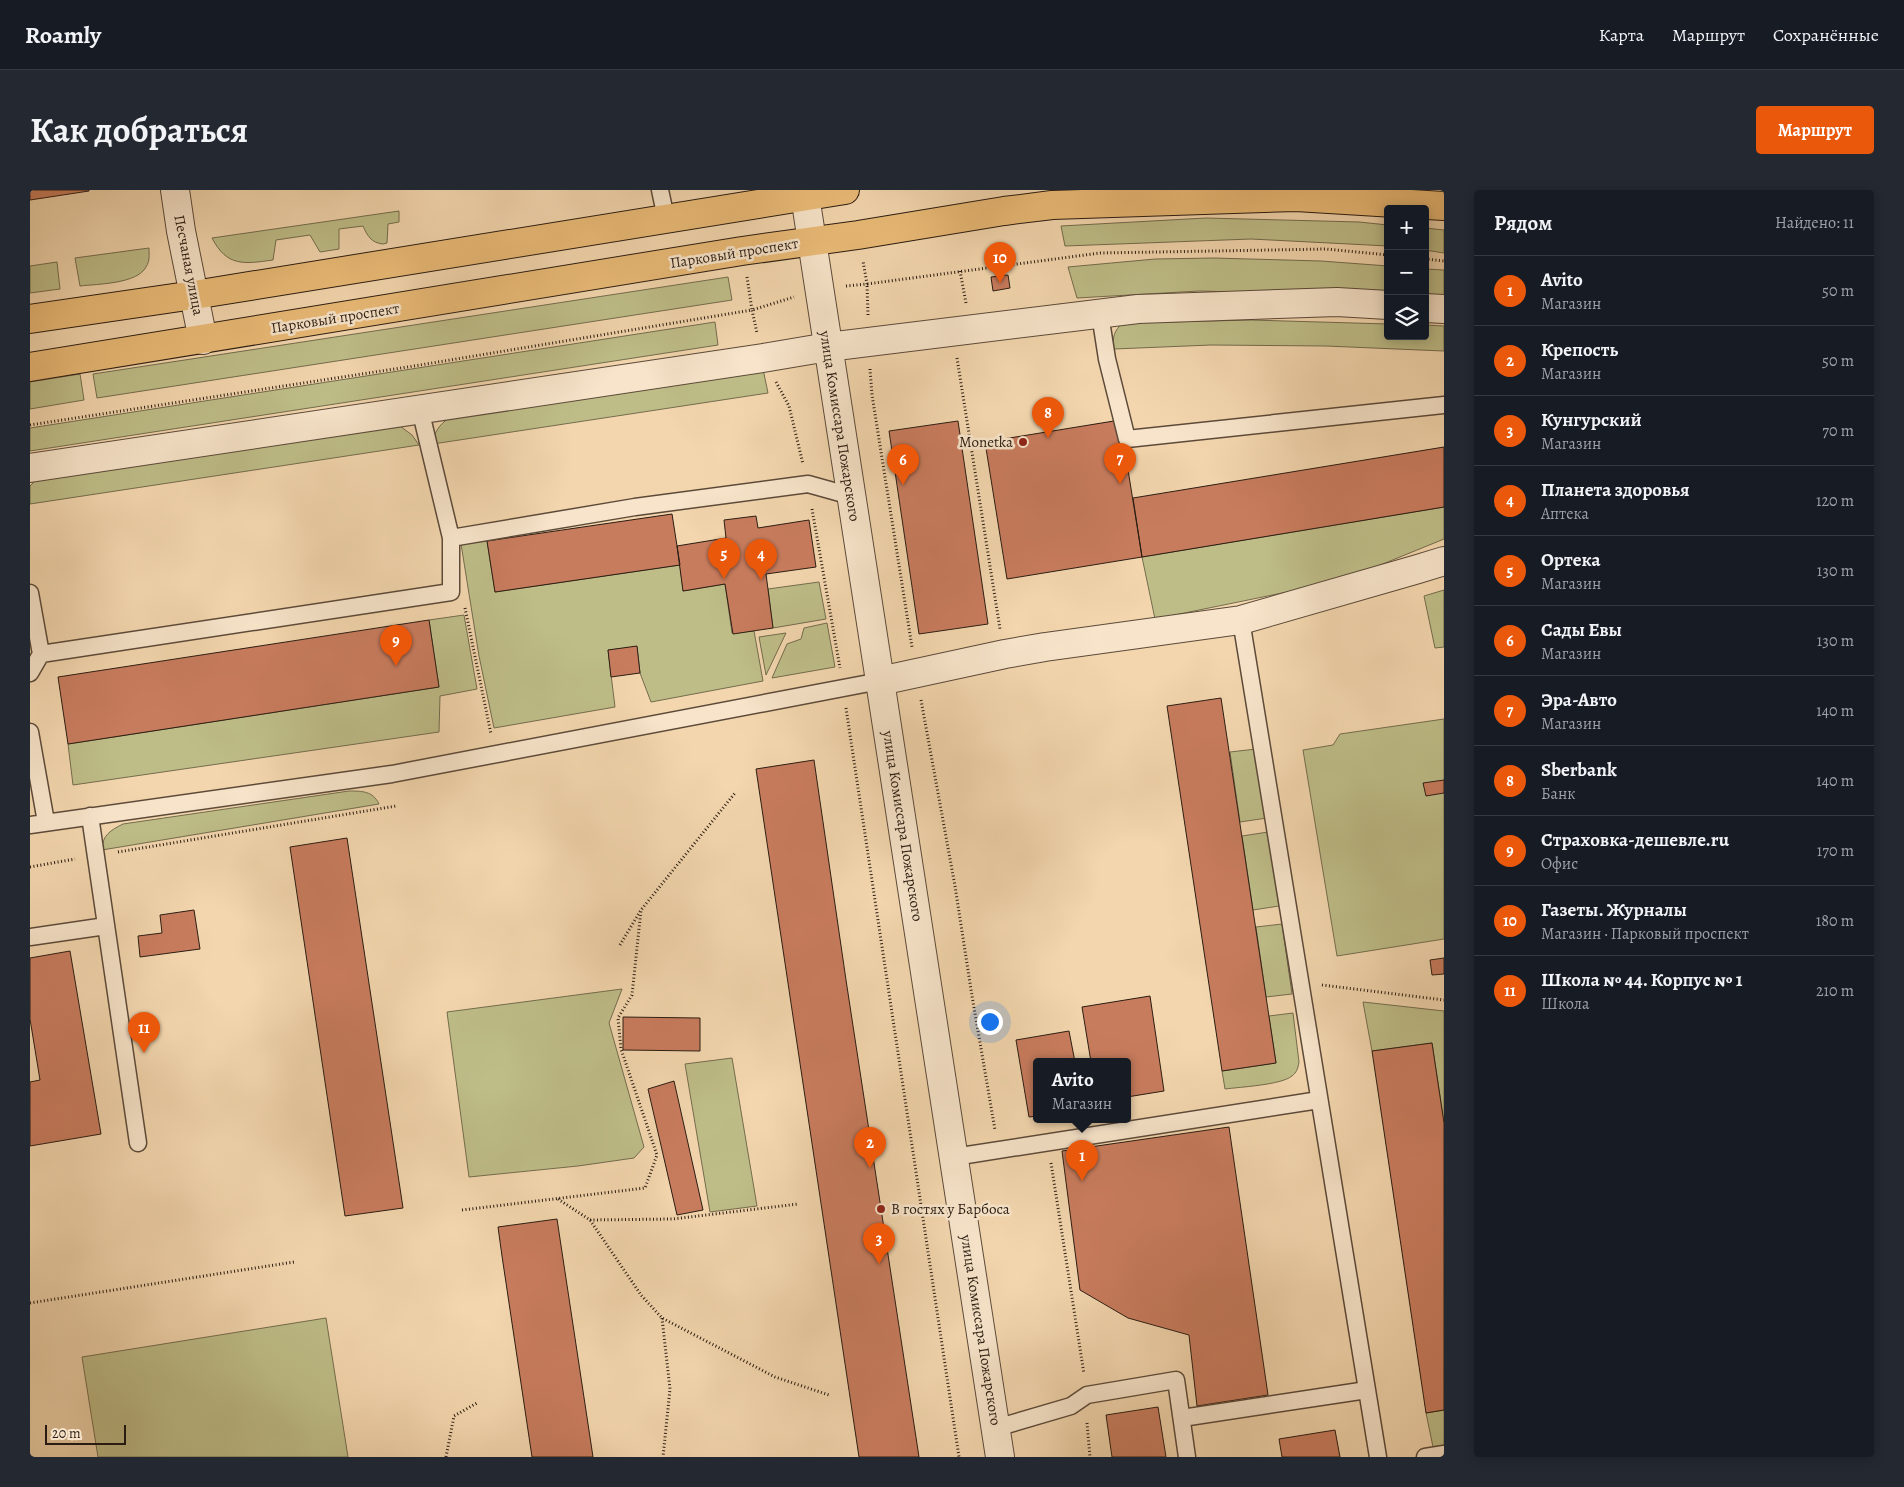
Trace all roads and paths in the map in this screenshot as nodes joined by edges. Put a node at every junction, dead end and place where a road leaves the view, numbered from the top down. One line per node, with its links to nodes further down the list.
1 (175, 190): 12 (street, Песчаная улица)
2 (660, 190): 6 (lane)
3 (845, 190): 4 (main road)
4 (805, 196): 6 (main road); 7 (street, улица Комиссара Пожарского)
5 (1444, 206): 7 (main road, Парковый проспект)
6 (666, 218): 12 (main road)
7 (812, 241): 19 (main road, Парковый проспект); 21 (street, улица Комиссара Пожарского)
8 (1384, 255): 11 (path)
9 (1429, 259): 10 (path)
10 (1444, 261)
11 (960, 271): 18 (path); 20 (path)
12 (194, 295): 17 (main road); 19 (street, Песчаная улица)
13 (1384, 305): 16 (street)
14 (1429, 308): 15 (street)
15 (1444, 309)
16 (1100, 314): 18 (street); 24 (lane)
17 (30, 319)
18 (953, 332): 20 (street); 36 (path)
19 (203, 340): 23 (main road, Парковый проспект)
20 (868, 342): 21 (street); 38 (path)
21 (828, 347): 22 (street); 29 (street, улица Комиссара Пожарского)
22 (762, 358): 25 (street); 26 (path); 28 (path)
23 (30, 367)
24 (1444, 405)
25 (420, 408): 27 (street); 30 (lane)
26 (30, 425)
27 (30, 468)
28 (808, 484): 29 (lane); 30 (lane); 40 (path)
29 (851, 496): 39 (street, улица Комиссара Пожарского)
30 (450, 538): 32 (lane)
31 (1444, 560): 34 (street)
32 (450, 592): 35 (lane); 42 (path)
33 (30, 593): 35 (lane)
34 (1241, 620): 36 (street); 54 (lane)
35 (42, 654): 37 (lane)
36 (1005, 654): 38 (street)
37 (30, 673)
38 (916, 674): 39 (street); 59 (path)
39 (880, 681): 40 (lane); 60 (street, улица Комиссара Пожарского)
40 (844, 689): 42 (lane); 77 (path)
41 (30, 732): 46 (lane)
42 (496, 754): 45 (lane)
43 (735, 793): 50 (path)
44 (396, 806): 48 (path)
45 (90, 816): 46 (lane); 48 (lane)
46 (46, 822): 47 (lane)
47 (30, 825)
48 (96, 856): 49 (path); 51 (lane)
49 (30, 867)
50 (640, 910): 53 (path); 61 (path)
51 (106, 926): 52 (lane); 58 (lane)
52 (30, 937)
53 (620, 945)
54 (1300, 980): 55 (path); 56 (lane)
55 (1444, 1000)
56 (1320, 1100): 57 (lane); 68 (lane)
57 (1048, 1142): 59 (lane); 70 (path)
58 (138, 1143)
59 (998, 1150): 60 (lane)
60 (954, 1157): 73 (street, улица Комиссара Пожарского)
61 (558, 1198): 63 (path); 64 (path)
62 (798, 1204): 64 (path)
63 (462, 1210)
64 (590, 1220): 67 (path)
65 (294, 1262): 66 (path)
66 (30, 1303)
67 (662, 1318): 69 (path); 76 (path)
68 (1367, 1390): 72 (lane); 81 (lane)
69 (829, 1395)
70 (1087, 1395): 72 (lane); 73 (lane); 79 (path)
71 (477, 1403): 75 (path)
72 (1182, 1418): 80 (lane)
73 (996, 1428): 78 (street, улица Комиссара Пожарского)
74 (1444, 1454): 82 (lane)
75 (446, 1457)
76 (663, 1457)
77 (959, 1457)
78 (1000, 1457)
79 (1090, 1457)
80 (1188, 1457)
81 (1378, 1457)
82 (1425, 1457)

